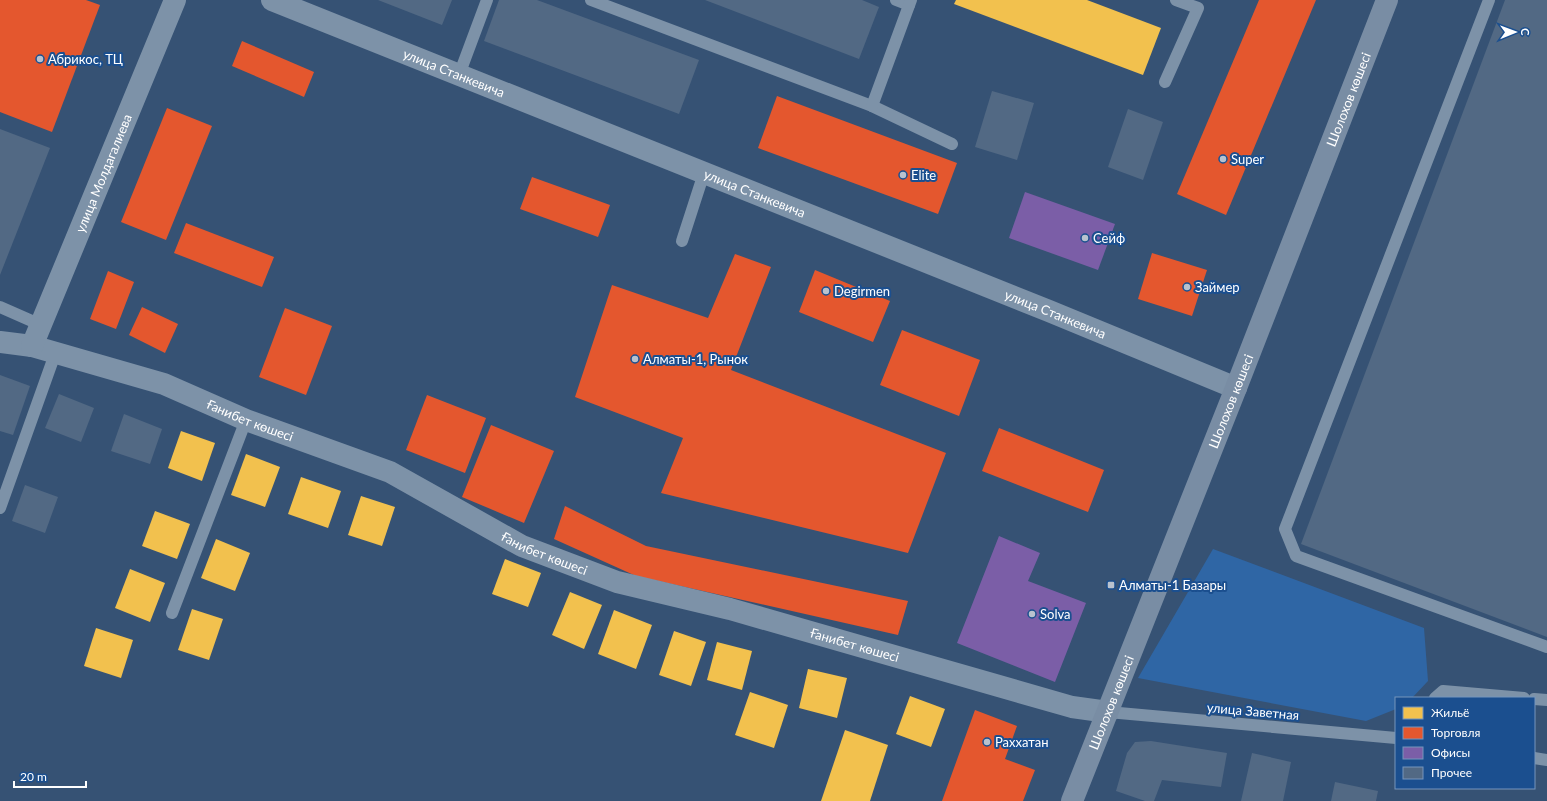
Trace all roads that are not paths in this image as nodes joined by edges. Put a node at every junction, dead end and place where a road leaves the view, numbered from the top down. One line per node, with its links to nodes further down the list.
1 (175, 0): 17 (street, улица Молдагалиева)
2 (272, 0): 10 (street, улица Станкевича)
3 (487, 0): 10 (lane)
4 (591, 0): 12 (lane)
5 (896, 0): 9 (lane)
6 (1176, 0): 11 (lane)
7 (1387, 0): 21 (main road, Шолохов көшесі)
8 (1489, 0): 25 (lane)
9 (910, 3): 12 (lane)
10 (459, 75): 14 (street, улица Станкевича)
11 (1165, 82)
12 (872, 106): 13 (lane)
13 (952, 144)
14 (704, 173): 15 (lane); 21 (street, улица Станкевича)
15 (682, 241)
16 (0, 308): 17 (lane)
17 (41, 325): 19 (street, улица Молдагалиева)
18 (0, 342): 19 (street, Ғанибет көшесі)
19 (32, 346): 20 (street, Ғанибет көшесі)
20 (55, 354): 22 (street, Ғанибет көшесі); 23 (lane)
21 (1236, 388): 30 (main road, Шолохов көшесі)
22 (246, 420): 24 (lane); 30 (street, Ғанибет көшесі)
23 (0, 508)
24 (172, 613)
25 (1547, 647)
26 (1436, 697): 27 (lane)
27 (1512, 697)
28 (1535, 699): 29 (lane)
29 (1547, 700)
30 (1108, 712): 31 (lane, улица Заветная); 34 (main road, Шолохов көшесі)
31 (1393, 736)
32 (1535, 758): 33 (lane)
33 (1547, 760)
34 (1072, 801)

